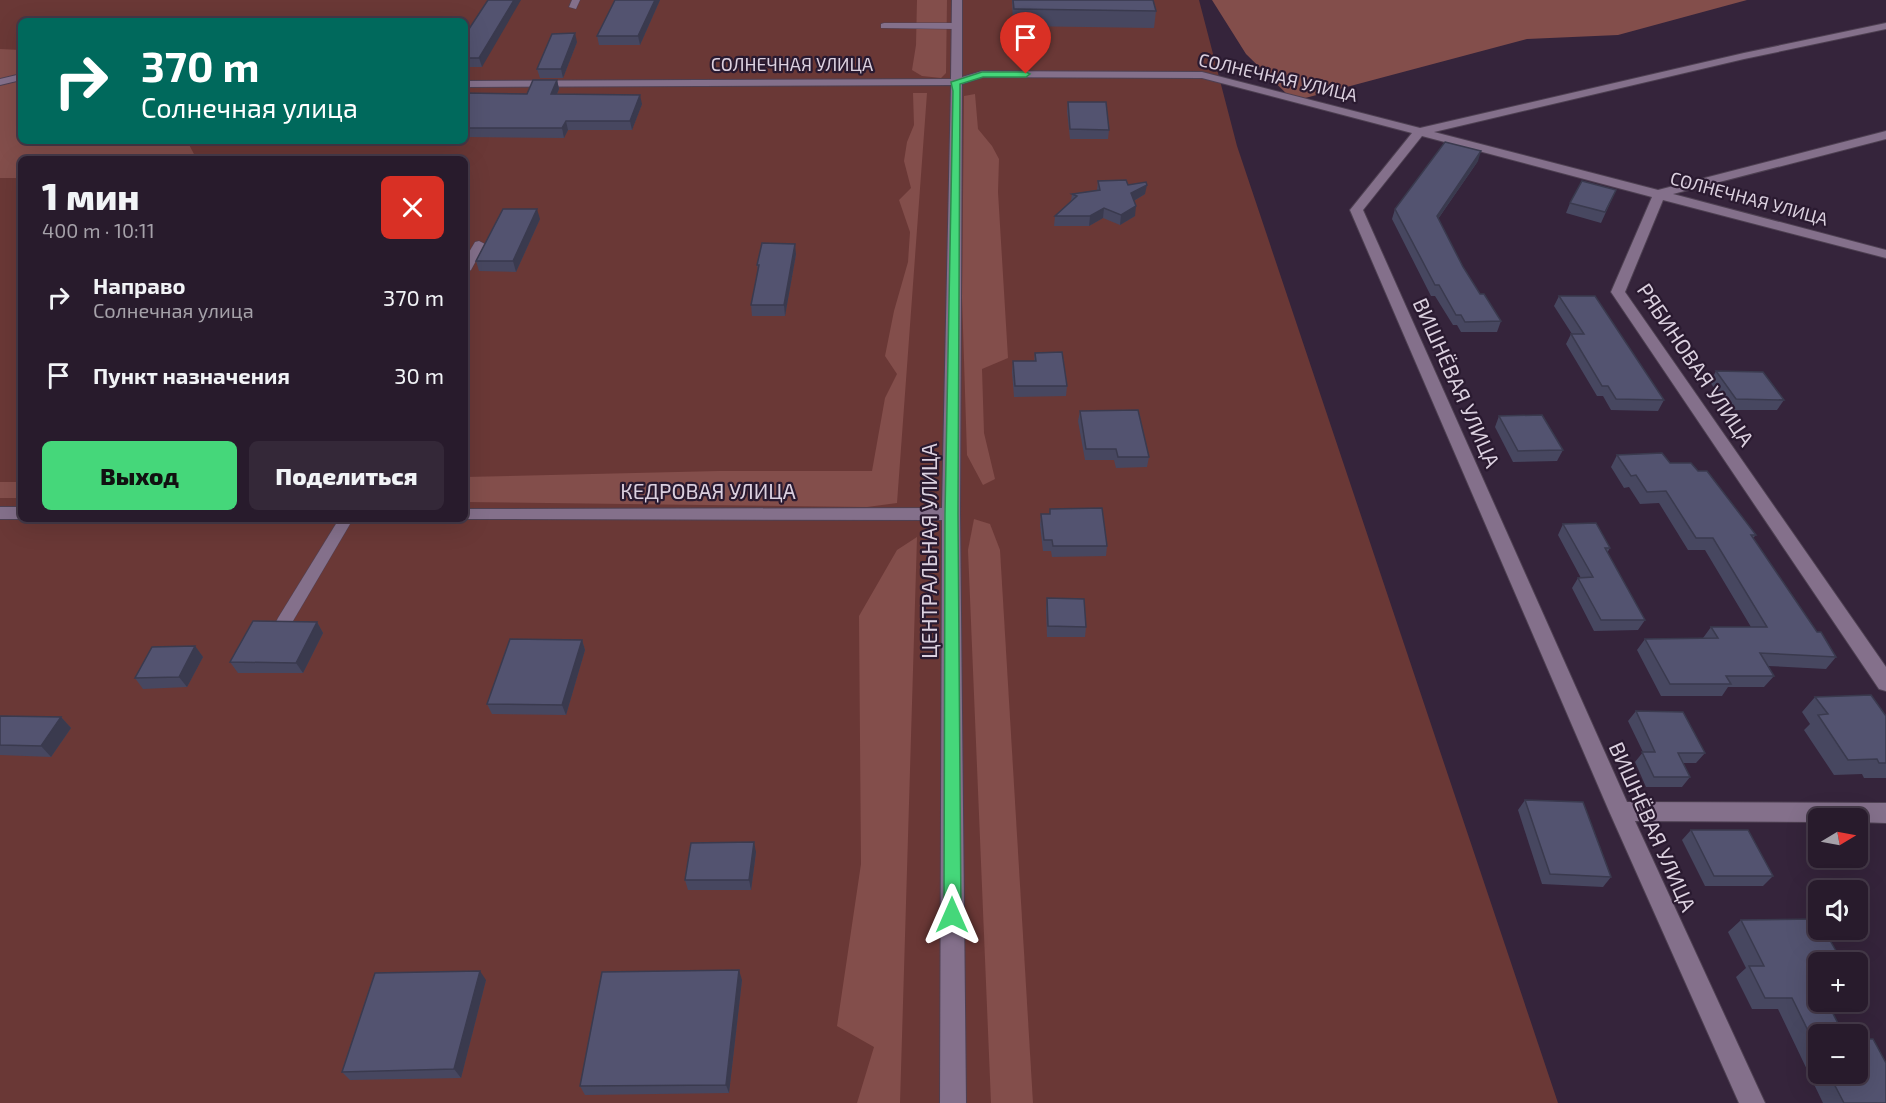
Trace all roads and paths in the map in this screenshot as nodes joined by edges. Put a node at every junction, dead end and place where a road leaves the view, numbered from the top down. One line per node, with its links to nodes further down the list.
1 (957, 0): 3 (street, ЦЕНТРАЛЬНАЯ УЛИЦА)
2 (884, 26): 3 (lane)
3 (956, 26): 7 (street, ЦЕНТРАЛЬНАЯ УЛИЦА)
4 (1886, 26): 9 (street)
5 (18, 78): 6 (street)
6 (0, 82)
7 (956, 82): 8 (street, СОЛНЕЧНАЯ УЛИЦА); 9 (street, СОЛНЕЧНАЯ УЛИЦА); 17 (street, ЦЕНТРАЛЬНАЯ УЛИЦА)
8 (468, 84)
9 (1419, 132): 11 (street, СОЛНЕЧНАЯ УЛИЦА); 22 (street, ВИШНЁВАЯ УЛИЦА)
10 (1886, 135): 11 (street)
11 (1659, 194): 13 (street, СОЛНЕЧНАЯ УЛИЦА); 21 (street, РЯБИНОВАЯ УЛИЦА)
12 (479, 244): 14 (lane)
13 (1886, 254)
14 (468, 264)
15 (0, 513): 16 (street)
16 (18, 513)
17 (951, 514): 18 (street, КЕДРОВАЯ УЛИЦА); 24 (street, ЦЕНТРАЛЬНАЯ УЛИЦА)
18 (468, 515)
19 (344, 522): 20 (lane)
20 (284, 622)
21 (1886, 683)
22 (1620, 811): 23 (street); 25 (street, ВИШНЁВАЯ УЛИЦА)
23 (1886, 813)
24 (953, 1103)
25 (1752, 1103)

